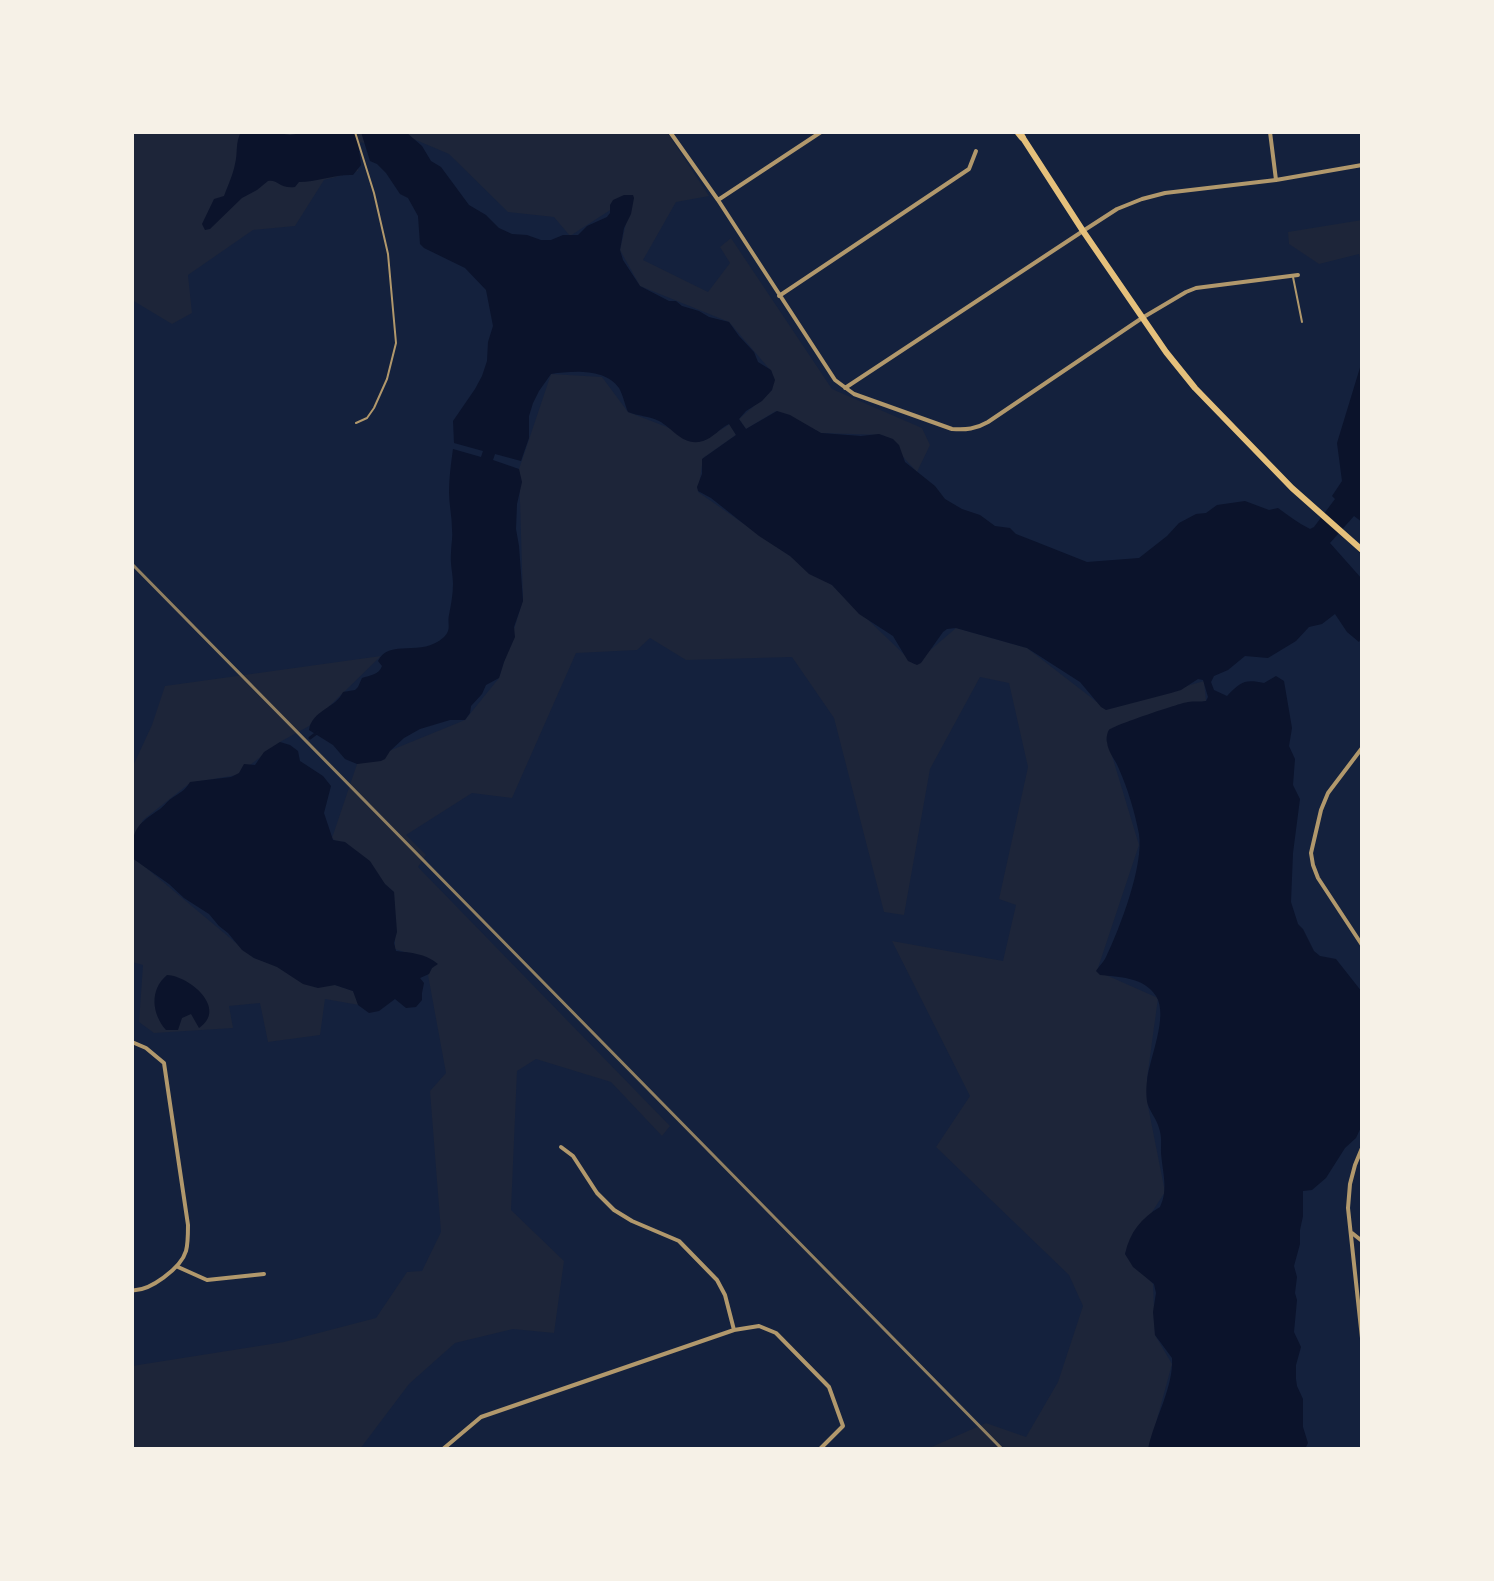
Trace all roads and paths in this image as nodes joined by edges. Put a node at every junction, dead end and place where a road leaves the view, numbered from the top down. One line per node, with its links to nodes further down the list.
1 (355, 132): 16 (lane)
2 (670, 132): 9 (street)
3 (821, 132): 9 (street)
4 (1270, 132): 8 (street)
5 (1022, 133): 10 (main road)
6 (976, 151): 12 (street)
7 (1362, 165): 8 (street)
8 (1276, 180): 10 (street)
9 (718, 200): 12 (street)
10 (1083, 231): 13 (main road); 15 (street)
11 (1295, 276): 13 (street); 14 (lane)
12 (779, 296): 15 (street)
13 (1142, 318): 15 (street); 17 (main road)
14 (1302, 322)
15 (845, 388)
16 (356, 423)
17 (1362, 550)
18 (1362, 748): 19 (street)
19 (1362, 945)
20 (132, 1042): 25 (street)
21 (561, 1147): 28 (street)
22 (1362, 1148): 23 (street)
23 (1352, 1233): 24 (street); 29 (street)
24 (1362, 1241)
25 (178, 1267): 26 (street); 27 (street)
26 (264, 1274)
27 (132, 1290)
28 (734, 1330): 30 (street); 31 (street)
29 (1362, 1338)
30 (443, 1449)
31 (820, 1449)

